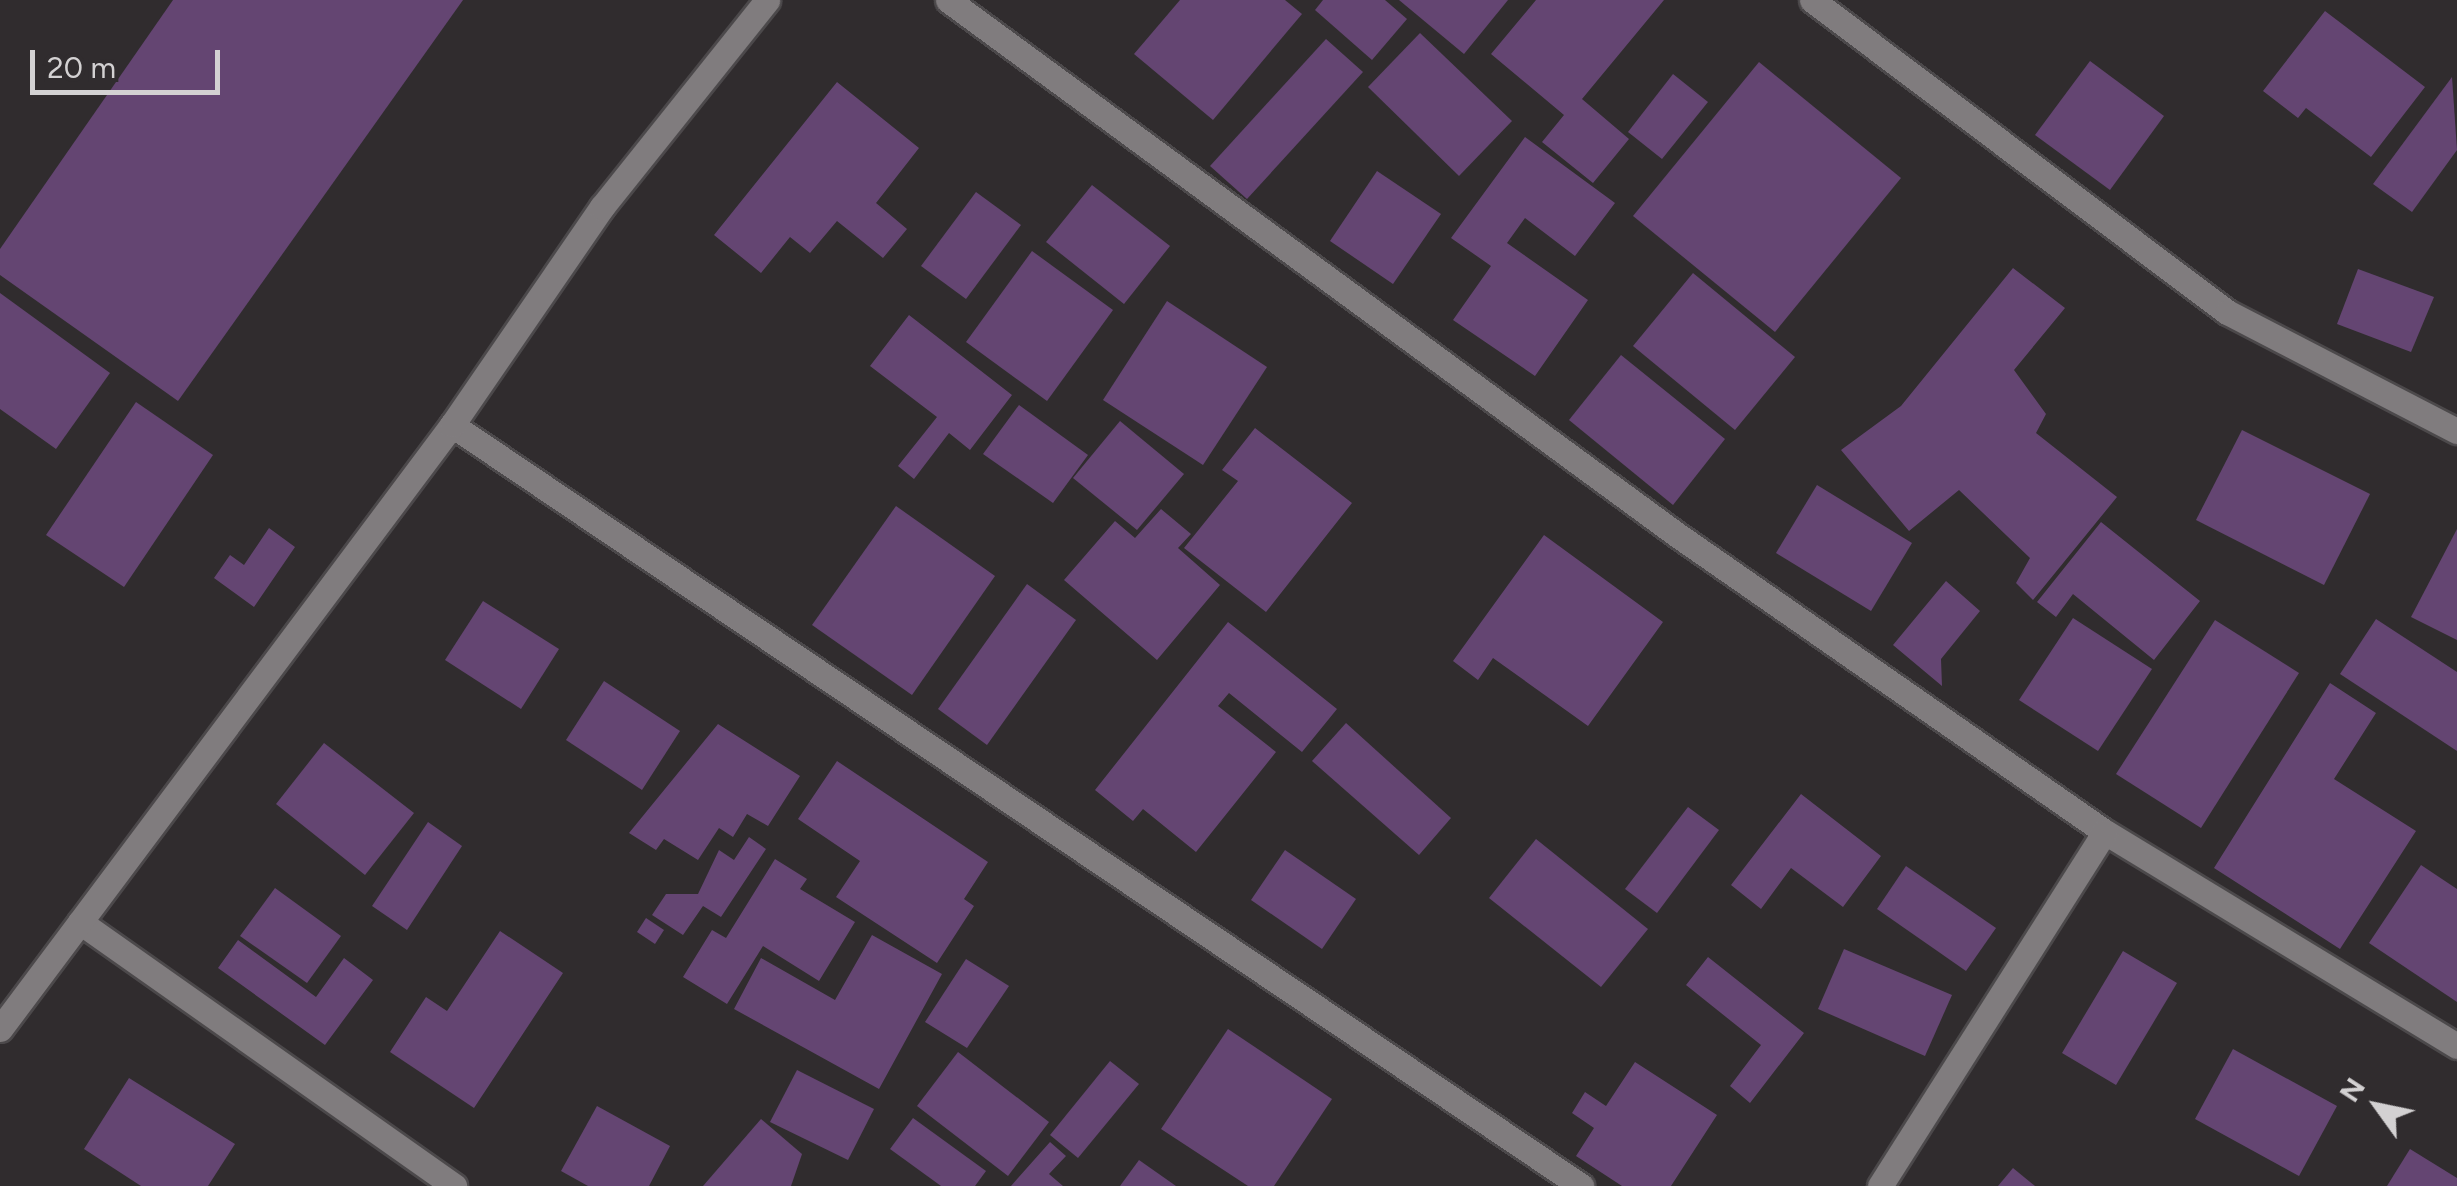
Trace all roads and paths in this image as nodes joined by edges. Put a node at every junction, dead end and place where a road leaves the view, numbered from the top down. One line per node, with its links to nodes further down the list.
1 (767, 0): 4 (street)
2 (948, 0): 6 (street)
3 (1812, 0): 5 (street)
4 (452, 425): 7 (street); 11 (street)
5 (2457, 431)
6 (2105, 832): 9 (street); 12 (street)
7 (80, 922): 8 (street); 10 (street)
8 (0, 1028)
9 (2457, 1046)
10 (454, 1186)
11 (1581, 1186)
12 (1880, 1186)

